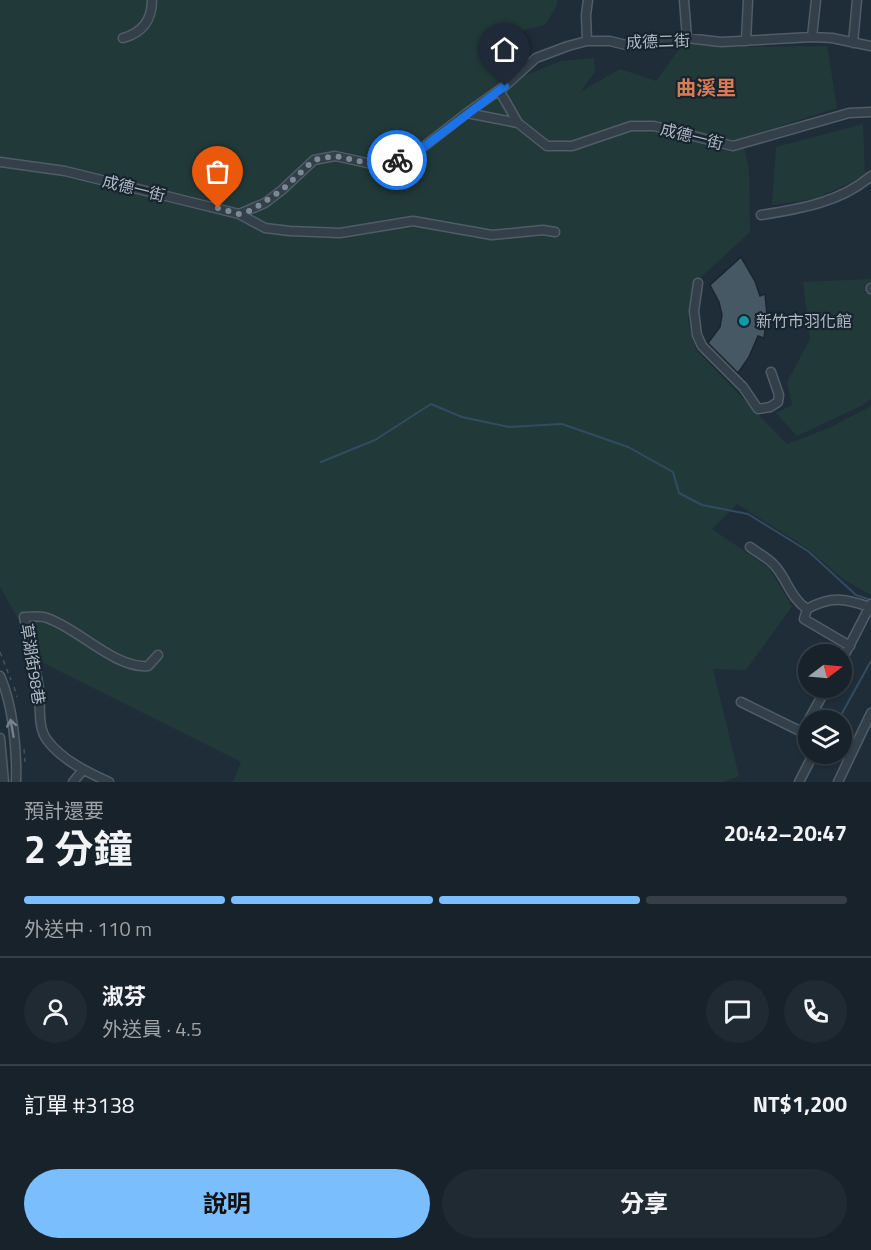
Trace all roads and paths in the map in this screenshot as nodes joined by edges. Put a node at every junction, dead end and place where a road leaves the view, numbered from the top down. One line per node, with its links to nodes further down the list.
1 (152, 0): 8 (street)
2 (588, 0): 11 (street)
3 (684, 0): 9 (street)
4 (748, 0): 10 (street)
5 (816, 0): 7 (street)
6 (857, 0): 12 (street)
7 (812, 37): 10 (street, 成德二街); 12 (street, 成德二街)
8 (123, 38)
9 (687, 38): 10 (street, 成德二街); 11 (street, 成德二街)
10 (746, 40)
11 (587, 41): 14 (street, 成德二街)
12 (853, 43): 13 (street, 成德二街)
13 (871, 46)
14 (499, 90): 16 (street, 成德二街); 17 (street, 成德一街)
15 (871, 112): 17 (street, 成德一街)
16 (467, 113): 17 (street, 成德一街); 20 (street)
17 (518, 123)
18 (0, 162): 20 (street, 成德一街)
19 (871, 176): 21 (street)
20 (239, 214): 22 (street, 成德一街)
21 (761, 215)
22 (555, 232)
23 (698, 283): 24 (street)
24 (771, 372)
25 (750, 547): 27 (street)
26 (870, 606): 27 (street); 29 (street)
27 (807, 609): 28 (street)
28 (847, 644)
29 (851, 644)
30 (158, 655): 37 (street, 草湖街98巷)
31 (0, 676): 39 (street, one-way to 31)
32 (741, 702): 34 (street)
33 (871, 713): 43 (street)
34 (798, 731)
35 (0, 738): 38 (street)
36 (808, 764): 42 (street)
37 (83, 770): 40 (street); 41 (street, 草湖街98巷)
38 (4, 782)
39 (16, 782)
40 (73, 782)
41 (109, 782)
42 (799, 782)
43 (838, 782)

